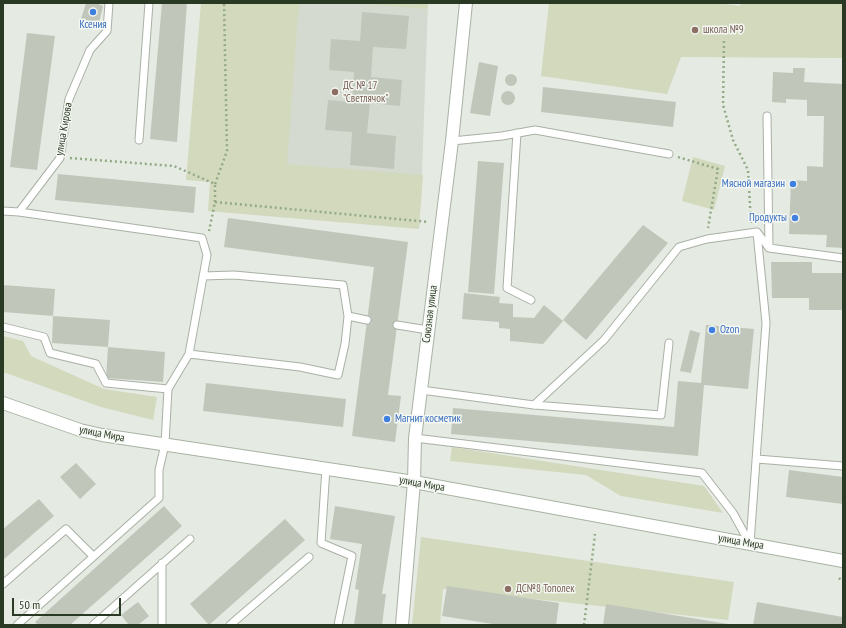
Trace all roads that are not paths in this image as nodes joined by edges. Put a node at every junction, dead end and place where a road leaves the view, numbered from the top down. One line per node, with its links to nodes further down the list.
1 (109, 3): 10 (lane, улица Кирова)
2 (149, 3): 6 (lane)
3 (466, 3): 7 (main road, Союзная улица)
4 (767, 116): 12 (lane)
5 (517, 133): 7 (lane); 8 (lane); 15 (lane)
6 (139, 140)
7 (452, 141): 20 (main road, Союзная улица)
8 (669, 154)
9 (3, 211): 10 (lane)
10 (19, 212): 14 (lane)
11 (754, 232): 12 (lane); 26 (lane); 29 (lane)
12 (769, 248): 13 (lane)
13 (843, 258)
14 (203, 276): 16 (lane); 22 (lane)
15 (531, 300)
16 (348, 316): 17 (lane); 22 (lane)
17 (367, 320)
18 (397, 325): 20 (lane)
19 (3, 327): 23 (lane)
20 (428, 330): 24 (main road, Союзная улица)
21 (669, 343): 26 (lane)
22 (189, 354): 23 (lane)
23 (168, 389): 28 (lane)
24 (421, 390): 26 (lane); 27 (main road, Союзная улица)
25 (3, 403): 28 (main road, улица Мира)
26 (534, 405)
27 (415, 438): 32 (main road, Союзная улица); 34 (lane)
28 (165, 444): 31 (main road, улица Мира); 35 (lane)
29 (757, 459): 30 (lane); 34 (lane)
30 (843, 466)
31 (326, 468): 32 (main road, улица Мира); 44 (lane)
32 (414, 482): 34 (main road, улица Мира); 45 (main road, Союзная улица)
33 (190, 539): 38 (lane)
34 (750, 544): 37 (main road, улица Мира)
35 (93, 556): 39 (lane); 40 (lane)
36 (309, 557): 43 (lane)
37 (843, 561)
38 (162, 563): 41 (lane); 42 (lane)
39 (3, 584)
40 (17, 625)
41 (93, 625)
42 (162, 625)
43 (230, 625)
44 (338, 625)
45 (402, 625)

